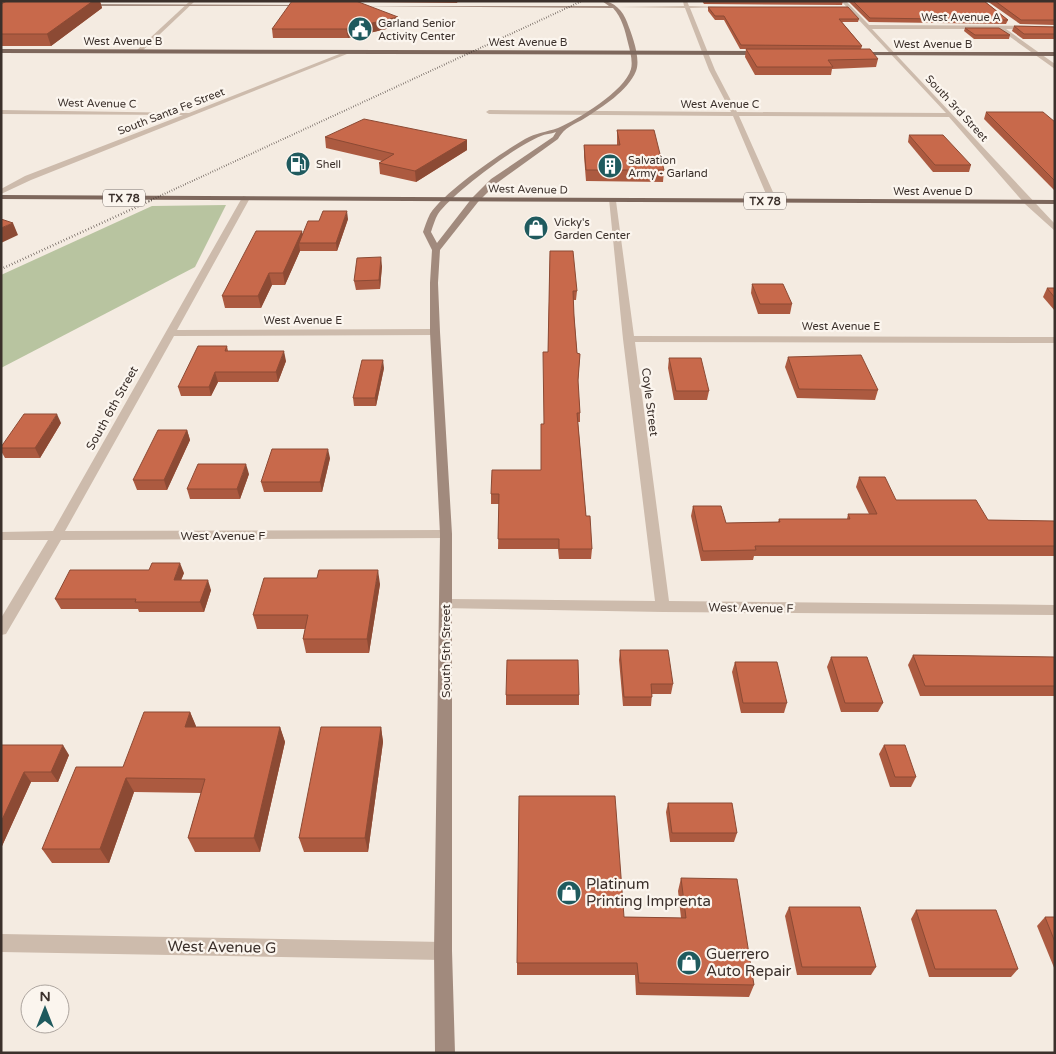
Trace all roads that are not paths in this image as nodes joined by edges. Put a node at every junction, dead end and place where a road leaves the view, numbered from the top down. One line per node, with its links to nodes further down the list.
1 (604, 1): 9 (street)
2 (190, 3): 5 (street); 7 (street); 17 (street)
3 (355, 4): 8 (street); 9 (street)
4 (686, 4): 9 (street); 10 (street); 20 (street)
5 (81, 5)
6 (841, 5): 12 (street, South 3rd Street)
7 (307, 6)
8 (345, 6)
9 (616, 7): 19 (street, South 5th Street)
10 (735, 7)
11 (1010, 22): 14 (street)
12 (868, 27): 13 (street, West Avenue A); 23 (street, South 3rd Street)
13 (1001, 28): 14 (street, West Avenue A); 24 (street)
14 (1018, 28): 15 (street, West Avenue A)
15 (1055, 28)
16 (1, 51): 17 (main road, West Avenue B)
17 (138, 52): 18 (main road, West Avenue B)
18 (349, 52): 19 (main road, West Avenue B); 29 (street, South Santa Fe Street)
19 (633, 53): 20 (main road, West Avenue B); 30 (street, South 5th Street)
20 (706, 53): 21 (main road, West Avenue B); 31 (street)
21 (764, 53)
22 (851, 54): 23 (main road, West Avenue B)
23 (893, 54): 24 (main road, West Avenue B); 32 (street, South 3rd Street)
24 (1038, 54): 25 (main road, West Avenue B); 26 (street)
25 (1055, 54)
26 (1055, 67)
27 (1, 112): 29 (street, West Avenue C)
28 (489, 112): 30 (street, West Avenue C)
29 (194, 114): 34 (street, South Santa Fe Street)
30 (586, 114): 31 (street, West Avenue C); 33 (street, South 5th Street)
31 (736, 115): 32 (street, West Avenue C); 40 (street)
32 (951, 115): 41 (street, South 3rd Street)
33 (562, 129): 37 (street, South 5th Street); 38 (street, South 5th Street)
34 (1, 192)
35 (1, 197): 36 (main road, West Avenue D / TX 78)
36 (246, 198): 37 (main road, West Avenue D / TX 78); 46 (street, South 6th Street)
37 (447, 200): 38 (main road, West Avenue D / TX 78); 44 (street, South 5th Street)
38 (475, 200): 39 (main road, West Avenue D / TX 78); 44 (street, South 5th Street)
39 (612, 201): 40 (main road, West Avenue D / TX 78); 47 (street, Coyle Street)
40 (773, 201): 41 (main road, West Avenue D / TX 78)
41 (1028, 202): 42 (main road, West Avenue D / TX 78); 43 (street, South 3rd Street)
42 (1055, 202)
43 (1055, 229)
44 (436, 250): 45 (street, South 5th Street)
45 (435, 332): 46 (street, West Avenue E); 49 (street, South 5th Street)
46 (170, 333): 51 (street, South 6th Street)
47 (628, 339): 48 (street, West Avenue E); 53 (street, Coyle Street)
48 (1055, 340)
49 (446, 534): 51 (street, West Avenue F); 52 (street, South 5th Street)
50 (1, 536): 51 (street, West Avenue F)
51 (56, 537): 55 (street, South 6th Street)
52 (446, 604): 53 (street, West Avenue F); 57 (street, South 5th Street)
53 (663, 607): 54 (street, West Avenue F)
54 (1055, 610)
55 (1, 630)
56 (1, 943): 57 (street, West Avenue G)
57 (444, 951): 58 (street, South 5th Street)
58 (445, 1053)

